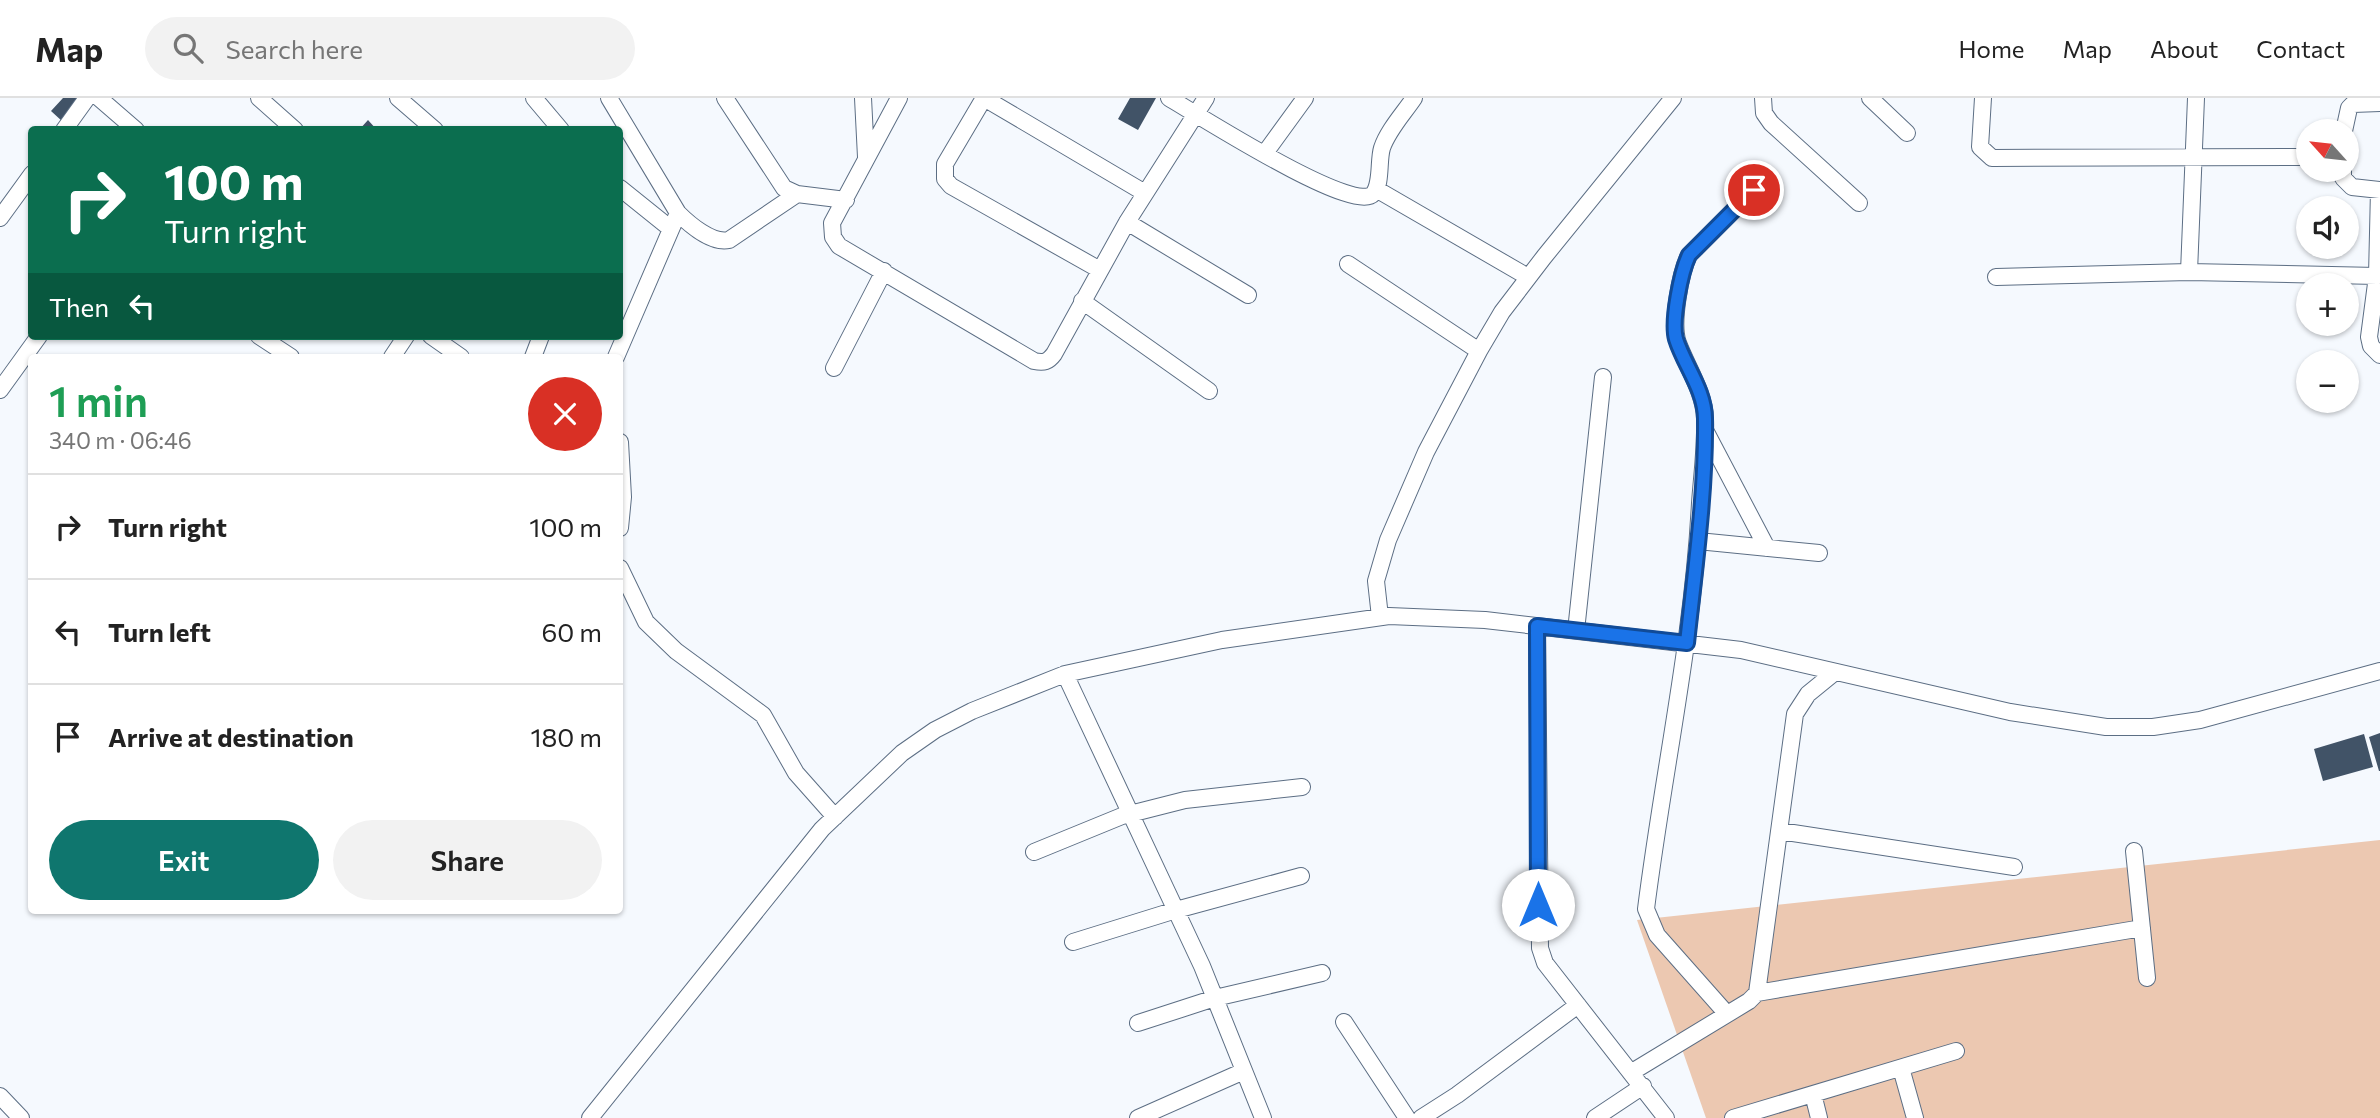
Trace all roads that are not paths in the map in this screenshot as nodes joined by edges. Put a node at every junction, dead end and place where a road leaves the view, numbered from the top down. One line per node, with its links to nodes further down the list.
1 (87, 98): 23 (street)
2 (99, 98): 24 (street)
3 (259, 98): 25 (street)
4 (398, 98): 26 (street)
5 (534, 98): 27 (street)
6 (609, 98): 43 (street)
7 (725, 98): 40 (street)
8 (863, 98): 32 (street)
9 (899, 98): 32 (street)
10 (984, 98): 39 (street); 48 (street)
11 (1169, 98): 21 (street)
12 (1206, 98): 21 (street)
13 (1305, 98): 29 (street)
14 (1414, 98): 35 (street)
15 (1673, 98): 52 (street)
16 (1763, 98): 42 (street)
17 (1870, 98): 28 (street)
18 (1983, 98): 30 (street)
19 (2196, 98): 30 (street)
20 (2380, 103): 22 (street)
21 (1196, 114): 29 (street); 39 (street)
22 (2347, 119)
23 (67, 126)
24 (131, 126)
25 (290, 126)
26 (430, 126)
27 (554, 126)
28 (1907, 133)
29 (1265, 153): 35 (street)
30 (2194, 155): 31 (street); 50 (street)
31 (2296, 157)
32 (866, 159): 41 (street)
33 (28, 180): 44 (street)
34 (2347, 182): 38 (street)
35 (1376, 189): 52 (street)
36 (623, 190): 46 (street)
37 (1754, 190): 68 (street)
38 (2379, 190): 51 (street)
39 (1145, 193): 45 (street)
40 (797, 194): 41 (street); 43 (street)
41 (846, 200): 49 (street)
42 (1859, 203)
43 (678, 212): 46 (street)
44 (0, 218)
45 (1127, 222): 48 (street); 54 (street)
46 (671, 229): 62 (street)
47 (1348, 264): 59 (street)
48 (1100, 270): 55 (street)
49 (884, 271): 55 (street); 64 (street)
50 (2189, 272): 51 (street); 53 (street)
51 (2377, 276): 63 (street)
52 (1528, 277): 59 (street)
53 (1996, 278)
54 (1248, 295)
55 (1082, 301): 67 (street)
56 (36, 340): 66 (street)
57 (265, 340): 60 (street)
58 (437, 340): 61 (street)
59 (1479, 351): 73 (street)
60 (286, 354)
61 (457, 354)
62 (617, 354)
63 (2380, 355)
64 (834, 368)
65 (1603, 377): 75 (street)
66 (0, 390)
67 (1209, 391)
68 (1705, 429): 69 (street); 70 (street)
69 (1698, 541): 70 (street); 76 (street)
70 (1767, 548): 71 (street)
71 (1819, 553)
72 (623, 579): 82 (street)
73 (1380, 617): 74 (street); 79 (street)
74 (1537, 626): 75 (street); 95 (street)
75 (1576, 631): 76 (street)
76 (1687, 643): 78 (street); 96 (street)
77 (2380, 671): 78 (street)
78 (1835, 672): 83 (street)
79 (1065, 674): 81 (street); 82 (street)
80 (1302, 787): 81 (street)
81 (1132, 813): 85 (street); 88 (street)
82 (835, 817): 108 (street)
83 (1780, 831): 86 (street); 93 (street)
84 (2134, 851): 89 (street)
85 (1034, 852)
86 (2014, 867)
87 (1301, 876): 88 (street)
88 (1176, 909): 90 (street); 94 (street)
89 (2142, 928): 92 (street); 93 (street)
90 (1073, 942)
91 (1322, 973): 94 (street)
92 (2147, 978)
93 (1757, 993): 96 (street)
94 (1215, 998): 98 (street); 101 (street)
95 (1578, 1005): 102 (street); 112 (street)
96 (1727, 1014): 102 (street)
97 (1344, 1022): 111 (street)
98 (1138, 1023)
99 (1956, 1051): 100 (street)
100 (1901, 1068): 104 (street); 117 (street)
101 (1244, 1071): 106 (street); 110 (street)
102 (1632, 1072): 103 (street)
103 (1643, 1086): 113 (street); 114 (street)
104 (1812, 1094): 115 (street); 116 (street)
105 (0, 1096): 107 (street)
106 (1156, 1114): 109 (street)
107 (21, 1118)
108 (590, 1118)
109 (1138, 1118)
110 (1263, 1118)
111 (1407, 1118)
112 (1421, 1118)
113 (1595, 1118)
114 (1666, 1118)
115 (1733, 1118)
116 (1819, 1118)
117 (1915, 1118)

